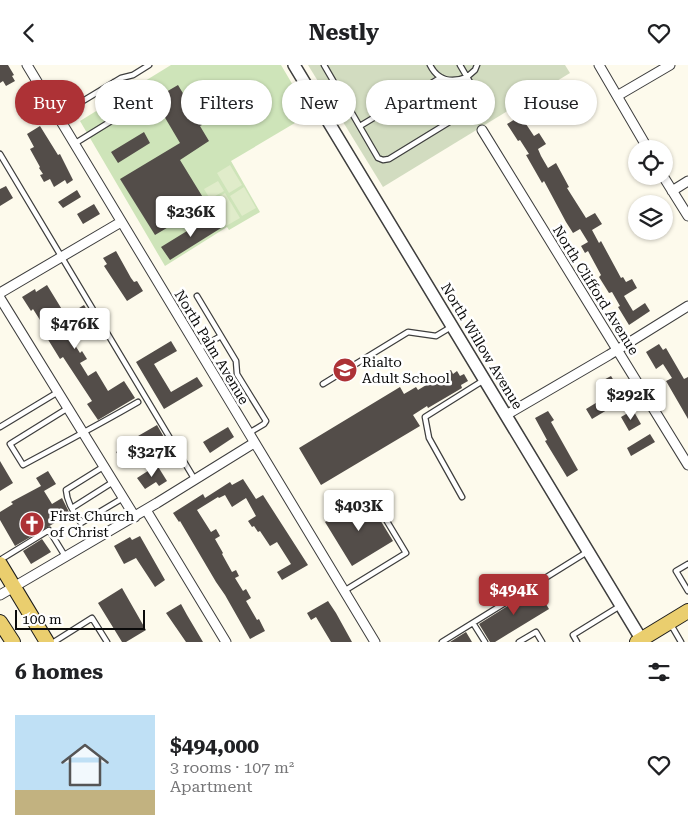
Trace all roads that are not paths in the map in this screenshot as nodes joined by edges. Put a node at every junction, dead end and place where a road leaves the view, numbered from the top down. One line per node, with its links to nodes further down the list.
1 (27, 65): 12 (street, North Palm Avenue)
2 (149, 65): 13 (lane)
3 (294, 65): 14 (street, North Willow Avenue)
4 (324, 65): 15 (lane)
5 (430, 65): 11 (lane)
6 (460, 65): 10 (lane)
7 (477, 65): 10 (lane)
8 (599, 65): 16 (street)
9 (670, 65): 16 (street)
10 (467, 77): 11 (lane); 21 (lane)
11 (440, 78): 21 (lane)
12 (36, 80)
13 (118, 80)
14 (303, 80)
15 (333, 80)
16 (617, 96): 23 (street)
17 (356, 119): 21 (lane)
18 (63, 125): 24 (street, North Palm Avenue)
19 (105, 125): 24 (lane)
20 (330, 125): 36 (street, North Willow Avenue)
21 (360, 126)
22 (482, 130): 39 (street, North Clifford Avenue)
23 (643, 140)
24 (74, 144): 30 (street, North Palm Avenue)
25 (0, 153): 31 (lane)
26 (688, 181): 28 (street)
27 (668, 185): 28 (street)
28 (672, 191): 29 (street)
29 (688, 216)
30 (121, 222): 31 (street); 38 (street, North Palm Avenue)
31 (62, 257): 32 (street); 52 (lane)
32 (0, 293)
33 (197, 296): 37 (lane)
34 (0, 298): 42 (street)
35 (688, 306): 39 (street)
36 (453, 326): 40 (street, North Willow Avenue); 41 (lane)
37 (220, 336): 38 (lane); 48 (lane)
38 (197, 349): 48 (street, North Palm Avenue)
39 (617, 351): 45 (street); 50 (street, North Clifford Avenue)
40 (485, 380): 45 (street, North Willow Avenue); 54 (lane)
41 (322, 384)
42 (58, 392): 44 (street); 46 (lane)
43 (138, 402): 47 (lane)
44 (68, 408): 47 (street); 47 (lane)
45 (506, 415): 60 (street, North Willow Avenue)
46 (0, 427)
47 (83, 432): 51 (street)
48 (248, 434): 49 (street, North Palm Avenue)
49 (254, 443): 52 (street); 66 (street, North Palm Avenue)
50 (688, 465)
51 (104, 467): 53 (street); 57 (lane)
52 (195, 480): 58 (street)
53 (113, 482): 55 (street); 57 (lane)
54 (462, 497)
55 (123, 498): 57 (lane); 59 (street)
56 (373, 498): 66 (lane)
57 (72, 507)
58 (146, 510): 59 (street); 79 (street)
59 (135, 517): 61 (street)
60 (589, 552): 69 (street, North Willow Avenue); 73 (lane)
61 (65, 556): 62 (lane); 65 (street)
62 (0, 560)
63 (0, 564): 65 (main road)
64 (688, 564): 67 (lane)
65 (19, 584): 68 (street); 76 (main road)
66 (344, 591): 80 (street, North Palm Avenue)
67 (688, 591)
68 (0, 595)
69 (621, 605): 74 (street, North Willow Avenue); 85 (lane)
70 (688, 611): 72 (main road)
71 (0, 622): 75 (main road)
72 (670, 622): 74 (main road); 86 (lane)
73 (473, 623): 81 (lane); 82 (lane)
74 (641, 641)
75 (13, 642)
76 (46, 642)
77 (54, 642): 78 (lane)
78 (107, 642)
79 (226, 642)
80 (375, 642)
81 (442, 642)
82 (485, 642)
83 (518, 642): 84 (lane)
84 (542, 642)
85 (577, 642)
86 (681, 642)

